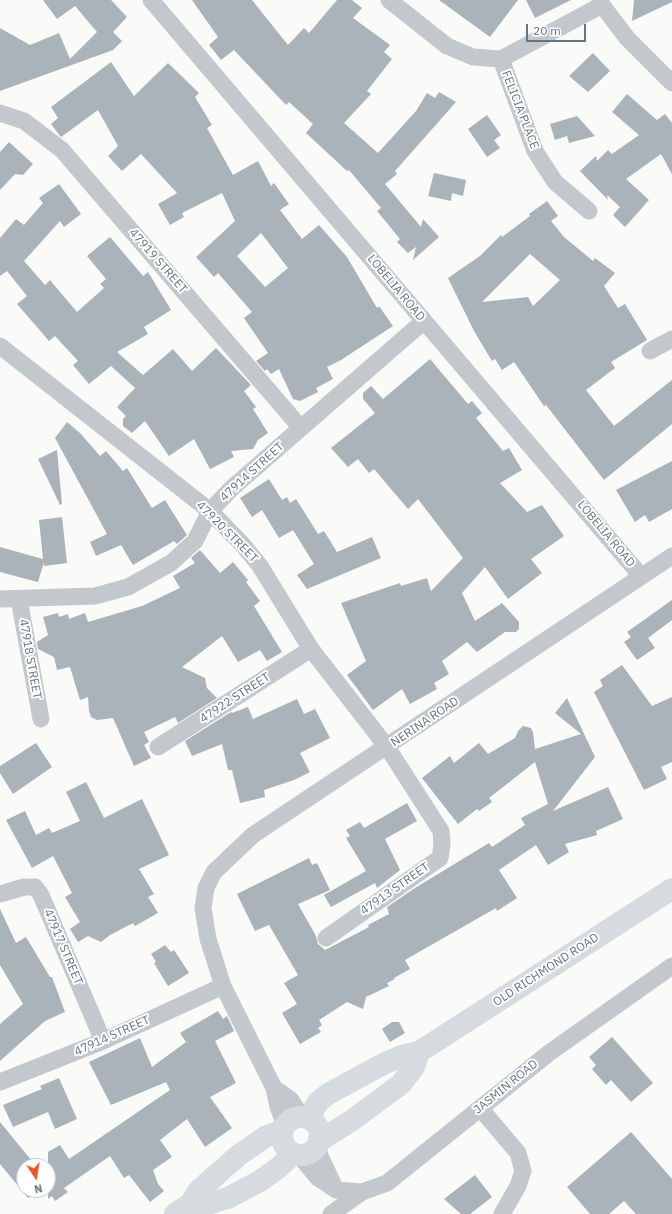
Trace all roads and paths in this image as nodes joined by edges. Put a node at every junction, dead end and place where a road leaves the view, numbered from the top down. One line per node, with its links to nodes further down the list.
1 (151, 0): 8 (street, LOBELIA ROAD)
2 (389, 0): 4 (street)
3 (601, 3): 4 (street); 5 (street)
4 (501, 59): 7 (street, FELICIA PLACE)
5 (672, 83)
6 (0, 113): 12 (street, 47919 STREET)
7 (589, 211)
8 (424, 321): 12 (street, 47914 STREET); 15 (street, LOBELIA ROAD)
9 (672, 339): 11 (street)
10 (0, 346): 13 (street, 47920 STREET)
11 (650, 351)
12 (301, 428): 13 (street, 47914 STREET)
13 (210, 511): 17 (street, 47914 STREET); 18 (street, 47920 STREET)
14 (672, 556): 15 (street, NERINA ROAD)
15 (641, 576): 21 (street, NERINA ROAD)
16 (0, 599): 17 (street, 47914 STREET)
17 (19, 599): 19 (street, 47918 STREET)
18 (311, 649): 20 (street, 47922 STREET); 21 (street, 47920 STREET)
19 (41, 719)
20 (158, 747)
21 (387, 747): 24 (street, 47913 STREET); 26 (street, NERINA ROAD)
22 (672, 889): 28 (street, OLD RICHMOND ROAD)
23 (0, 894): 27 (street, 47917 STREET)
24 (326, 938)
25 (672, 966): 30 (street, JASMIN ROAD)
26 (223, 986): 27 (street, 47914 STREET); 31 (street)
27 (103, 1041): 29 (street, 47914 STREET)
28 (419, 1052): 31 (street, OLD RICHMOND ROAD); 32 (street)
29 (0, 1082)
30 (480, 1108): 33 (street, JASMIN ROAD); 36 (street)
31 (295, 1122): 32 (street); 32 (street); 34 (street)
32 (307, 1149): 33 (street, JASMIN ROAD); 34 (street)
33 (362, 1192): 35 (street)
34 (183, 1209)
35 (331, 1214)
36 (502, 1214)

